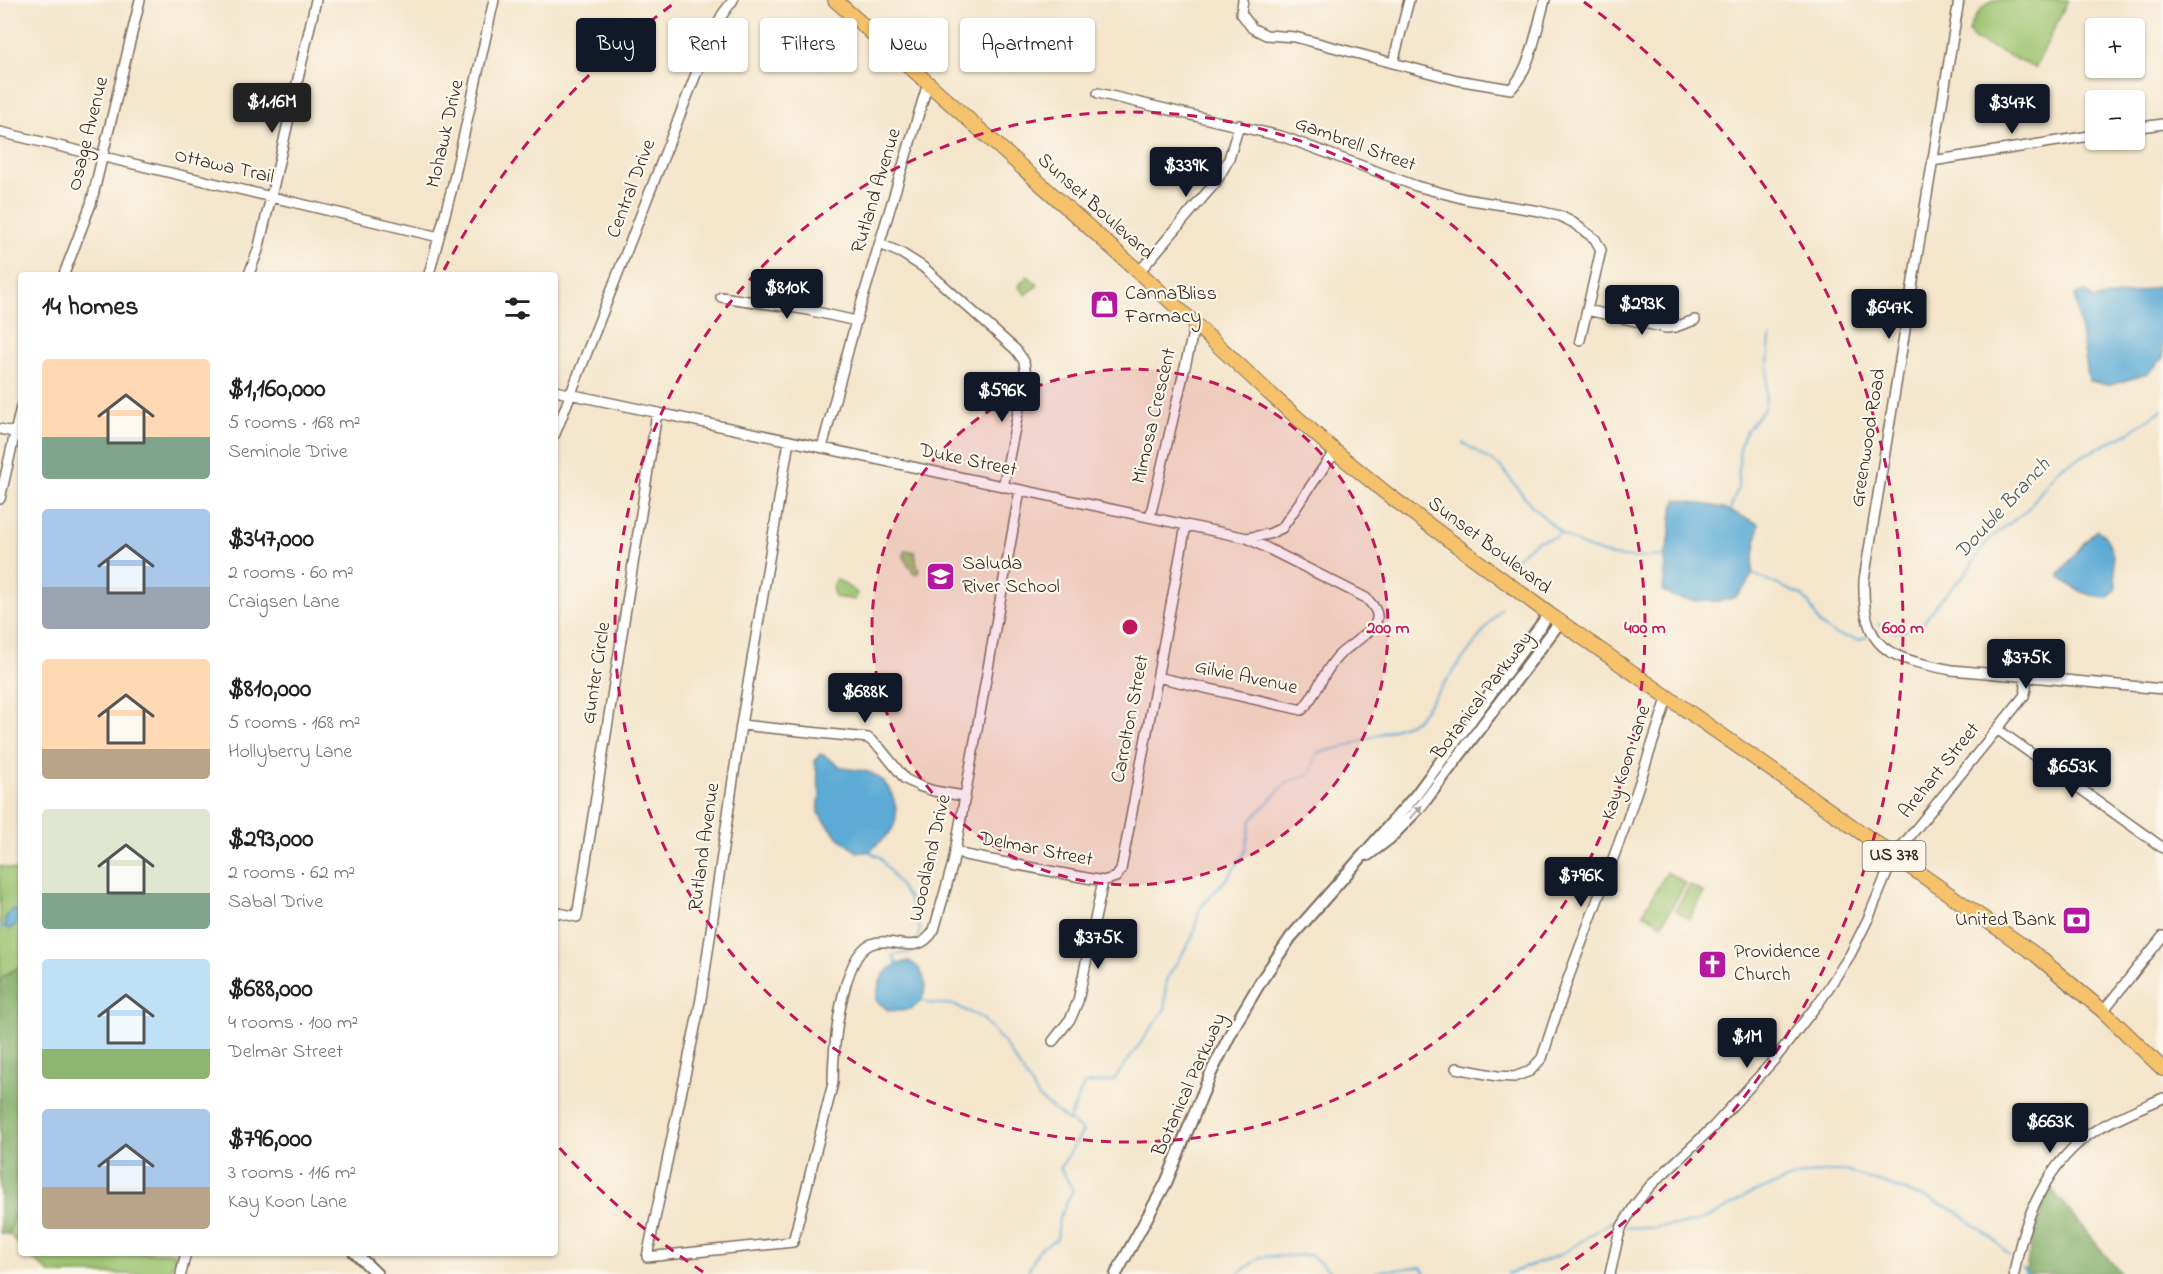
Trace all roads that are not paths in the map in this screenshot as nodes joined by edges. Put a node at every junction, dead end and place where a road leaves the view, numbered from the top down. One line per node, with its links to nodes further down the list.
1 (140, 0): 18 (street, Osage Avenue)
2 (316, 0): 20 (street)
3 (494, 0): 21 (street, Mohawk Drive)
4 (733, 0): 34 (street, Central Drive)
5 (835, 0): 11 (main road, Sunset Boulevard / US 378)
6 (1243, 0): 10 (street)
7 (1409, 0): 10 (street)
8 (1545, 0): 10 (street)
9 (1959, 0): 19 (street, Greenwood Road)
10 (1392, 63)
11 (928, 83): 22 (street, Rutland Avenue); 26 (main road, Sunset Boulevard / US 378)
12 (1098, 93): 14 (street, Gambrell Street)
13 (2163, 124): 15 (street)
14 (1239, 125): 26 (street); 28 (street, Gambrell Street)
15 (2145, 126)
16 (0, 132): 18 (street, Ottawa Trail)
17 (2085, 137): 19 (street)
18 (103, 157): 20 (street, Ottawa Trail); 23 (street, Osage Avenue)
19 (1932, 161): 50 (street, Greenwood Road)
20 (271, 197): 21 (street, Ottawa Trail); 24 (street)
21 (439, 237): 25 (street, Mohawk Drive)
22 (880, 244): 30 (street, Rutland Avenue); 42 (street)
23 (65, 272)
24 (250, 272)
25 (430, 272)
26 (1139, 272): 31 (main road, Sunset Boulevard / US 378)
27 (721, 297): 30 (street)
28 (1587, 310): 29 (street); 32 (street)
29 (1695, 320)
30 (856, 321): 40 (street, Rutland Avenue)
31 (1195, 324): 41 (main road, Sunset Boulevard / US 378); 45 (street, Mimosa Crescent)
32 (1580, 340)
33 (558, 392): 34 (street, Duke Street)
34 (570, 394): 35 (street, Duke Street); 36 (street)
35 (657, 413): 39 (street, Duke Street); 61 (street, Gunter Circle)
36 (558, 426)
37 (0, 429): 38 (street)
38 (18, 433): 44 (street)
39 (789, 441): 40 (street, Duke Street); 53 (street, Rutland Avenue)
40 (822, 448): 42 (street, Duke Street)
41 (1337, 453): 47 (street, Duke Street); 48 (main road, Sunset Boulevard / US 378)
42 (1003, 487): 43 (street, Duke Street)
43 (1020, 490): 45 (street, Duke Street); 55 (street, Woodland Drive)
44 (0, 499)
45 (1150, 517): 46 (street, Duke Street)
46 (1186, 525): 47 (street, Duke Street); 49 (street, Carrolton Street)
47 (1247, 538): 49 (street, Gilvie Avenue)
48 (1555, 618): 52 (main road, Sunset Boulevard / US 378); 73 (street, Botanical Parkway)
49 (1157, 677): 58 (street, Carrolton Street)
50 (2025, 677): 51 (street); 54 (street, Arehart Street)
51 (2163, 690)
52 (1668, 696): 59 (main road, Sunset Boulevard / US 378); 65 (street, Kay Koon Lane)
53 (741, 725): 55 (street); 68 (street, Rutland Avenue)
54 (1997, 729): 56 (street); 59 (street, Arehart Street)
55 (964, 796): 57 (street, Woodland Drive)
56 (2163, 848)
57 (955, 850): 60 (street, Delmar Street); 68 (street, Woodland Drive)
58 (1125, 850): 60 (street, Delmar Street)
59 (1894, 856): 63 (main road, Sunset Boulevard / US 378); 74 (street, Arehart Street)
60 (1103, 881): 64 (street)
61 (558, 913)
62 (2163, 936): 63 (street)
63 (2103, 1011): 66 (main road, Sunset Boulevard / US 378)
64 (1053, 1041)
65 (1456, 1068)
66 (2163, 1069)
67 (2163, 1098): 75 (street)
68 (793, 1242)
69 (185, 1256): 71 (street)
70 (358, 1256): 72 (street)
71 (181, 1274)
72 (377, 1274)
73 (1116, 1274)
74 (1610, 1274)
75 (2014, 1274)

